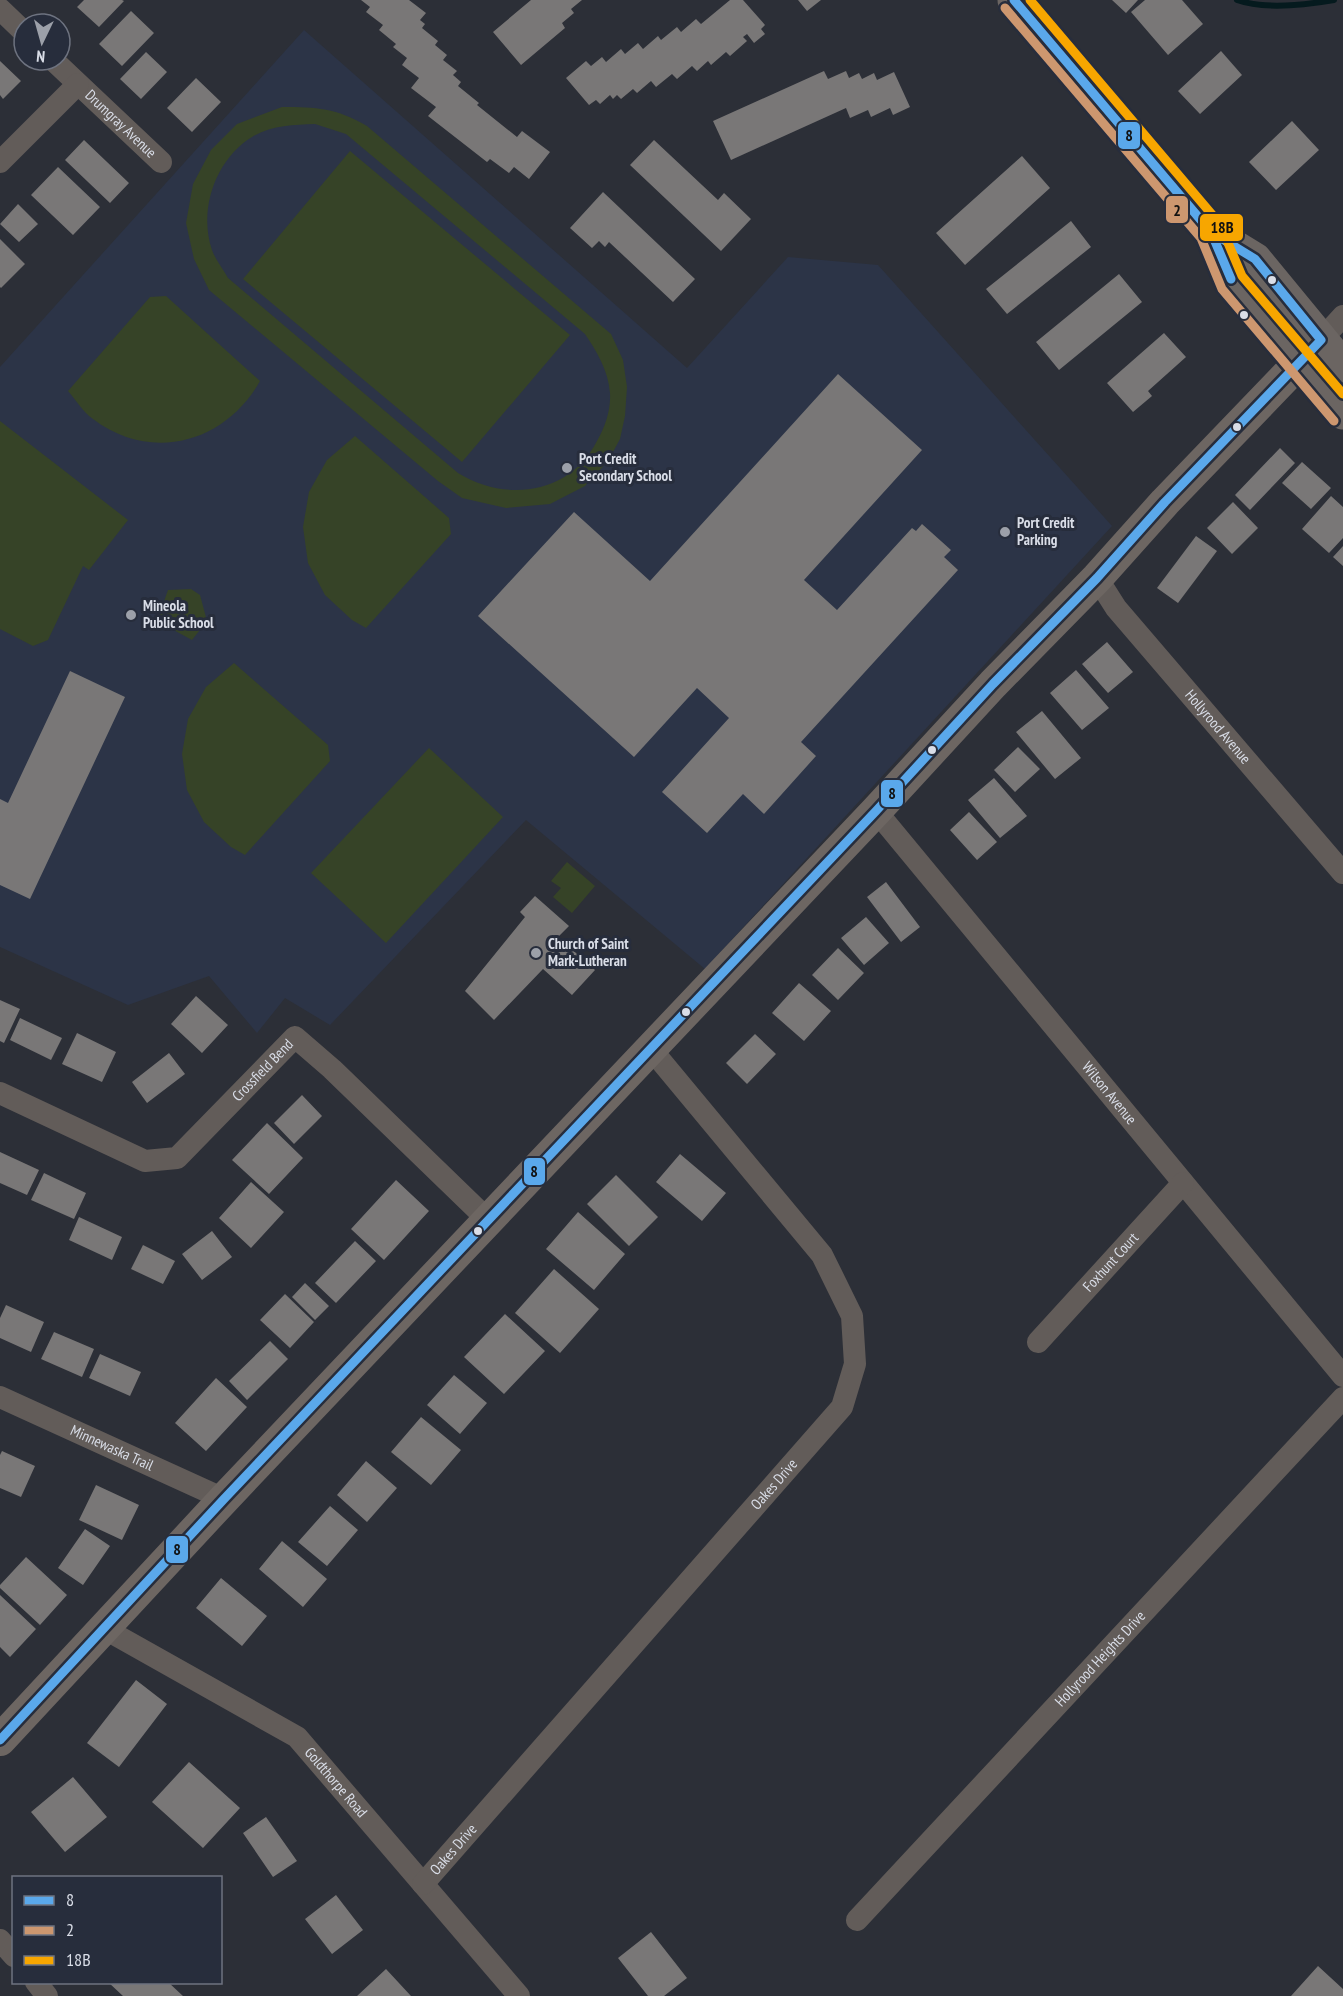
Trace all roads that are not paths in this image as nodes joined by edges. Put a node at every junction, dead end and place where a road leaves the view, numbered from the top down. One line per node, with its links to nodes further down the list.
1 (1014, 0): 8 (main road)
2 (0, 9): 3 (street)
3 (12, 20)
4 (66, 72): 5 (street, Drumgray Avenue)
5 (78, 84): 6 (street); 7 (street, Drumgray Avenue)
6 (0, 162)
7 (161, 162)
8 (1321, 339): 9 (main road); 10 (main road); 11 (street)
9 (1343, 366)
10 (1343, 413)
11 (1097, 578): 12 (street); 13 (street, Hollyrood Avenue)
12 (876, 811): 14 (street); 16 (street, Wilson Avenue)
13 (1343, 873)
14 (651, 1049): 17 (street); 25 (street, Oakes Drive)
15 (0, 1093): 17 (street, Crossfield Bend)
16 (1183, 1183): 18 (street, Foxhunt Court); 19 (street, Wilson Avenue)
17 (489, 1221): 22 (street)
18 (1038, 1342)
19 (1343, 1376)
20 (0, 1397): 22 (street, Minnewaska Trail)
21 (1343, 1398): 26 (street, Hollyrood Heights Drive)
22 (224, 1499): 23 (street)
23 (105, 1629): 24 (street); 25 (street, Goldthorpe Road)
24 (0, 1740)
25 (423, 1884): 31 (street, Goldthorpe Road)
26 (857, 1920)
27 (0, 1940): 28 (street)
28 (12, 1954)
29 (37, 1984): 30 (street)
30 (47, 1996)
31 (519, 1996)

